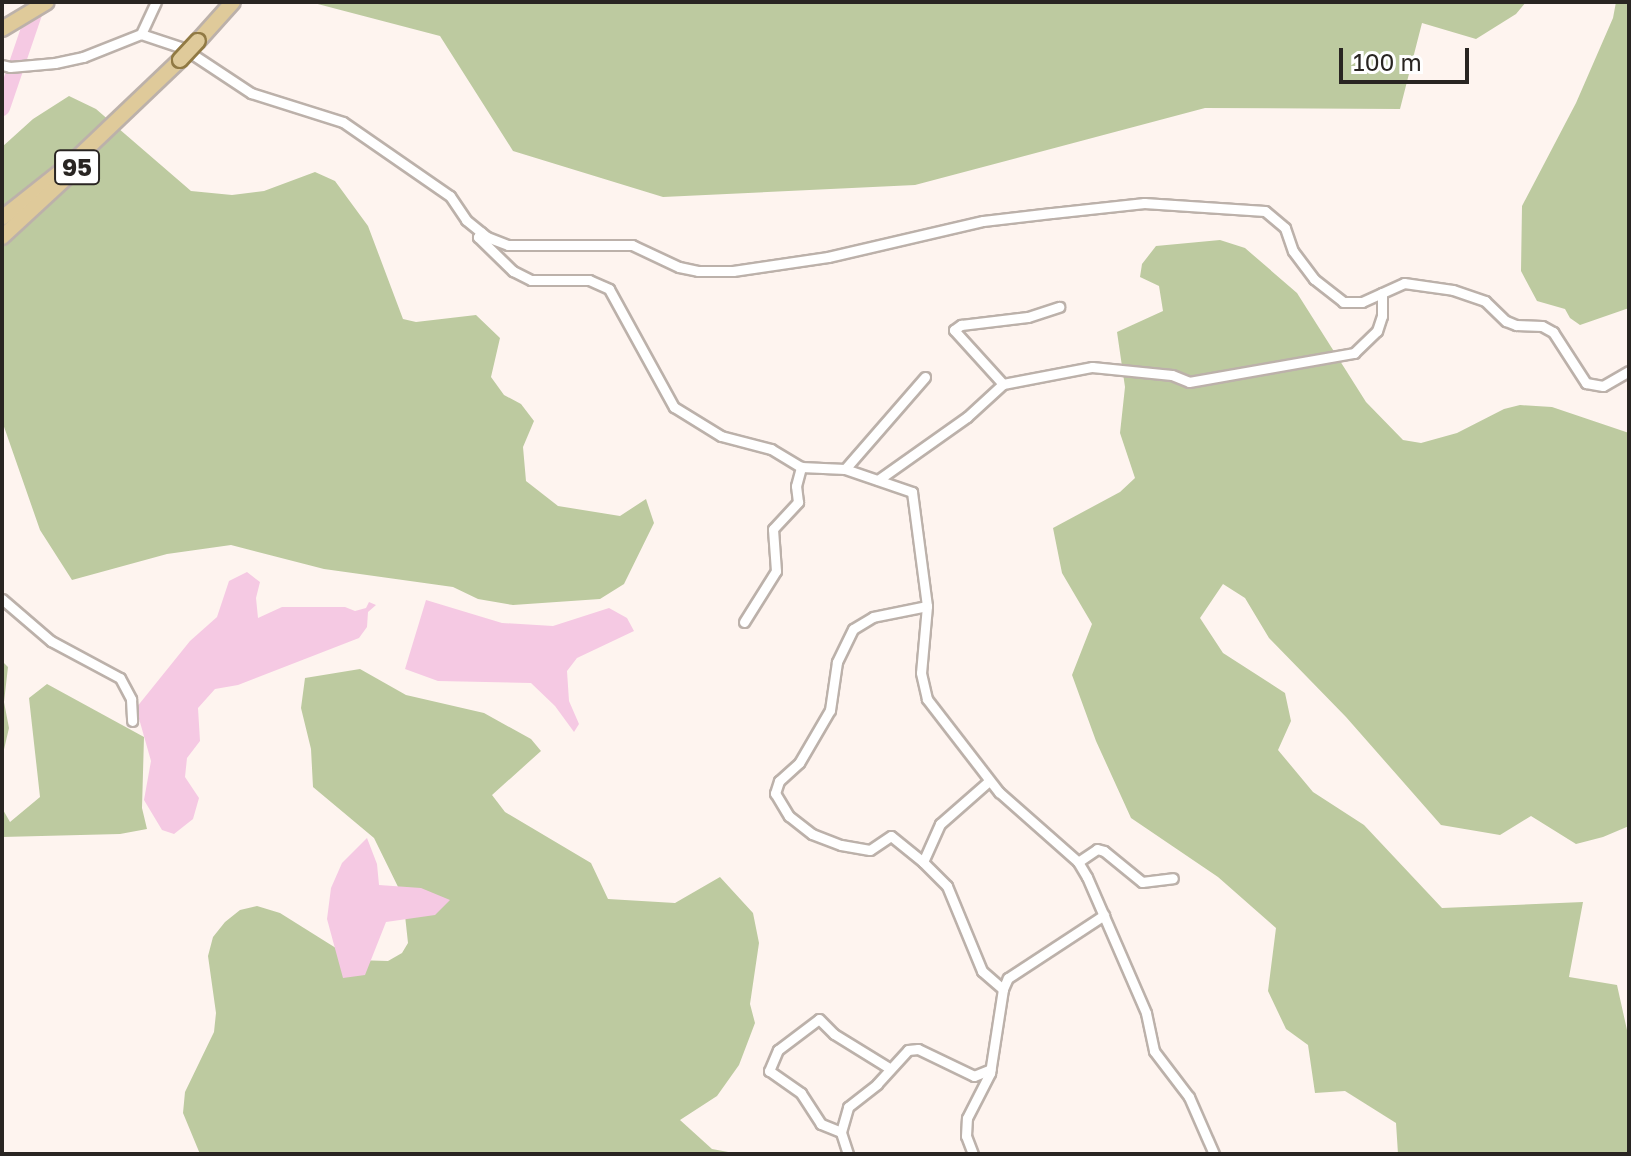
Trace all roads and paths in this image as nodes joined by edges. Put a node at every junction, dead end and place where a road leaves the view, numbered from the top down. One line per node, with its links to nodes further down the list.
1 (156, 2): 5 (street)
2 (233, 2): 7 (main road, 95, bridge)
3 (46, 3): 4 (main road)
4 (4, 25)
5 (141, 34): 6 (street); 11 (street)
6 (2, 65)
7 (148, 93): 8 (main road, 95); 12 (main road, 95)
8 (74, 161): 9 (main road, 95); 10 (main road, 95)
9 (2, 204)
10 (2, 218)
11 (481, 232): 13 (street); 18 (street)
12 (2, 237)
13 (1382, 293): 15 (street); 17 (street)
14 (1059, 307): 17 (street)
15 (1629, 371)
16 (925, 377): 19 (street)
17 (1003, 384): 20 (street)
18 (801, 467): 19 (street); 23 (street)
19 (845, 469): 20 (street)
20 (878, 480): 22 (street)
21 (2, 599): 24 (street)
22 (927, 606): 25 (street); 26 (street)
23 (744, 622)
24 (132, 721)
25 (989, 781): 26 (street); 27 (street)
26 (923, 862): 30 (street)
27 (1078, 862): 28 (street); 29 (street)
28 (1173, 878)
29 (1104, 915): 30 (street); 36 (street)
30 (1003, 989): 32 (street)
31 (889, 1068): 32 (street); 33 (street); 33 (street)
32 (991, 1069): 35 (street)
33 (841, 1132): 34 (street)
34 (848, 1154)
35 (973, 1154)
36 (1214, 1154)

